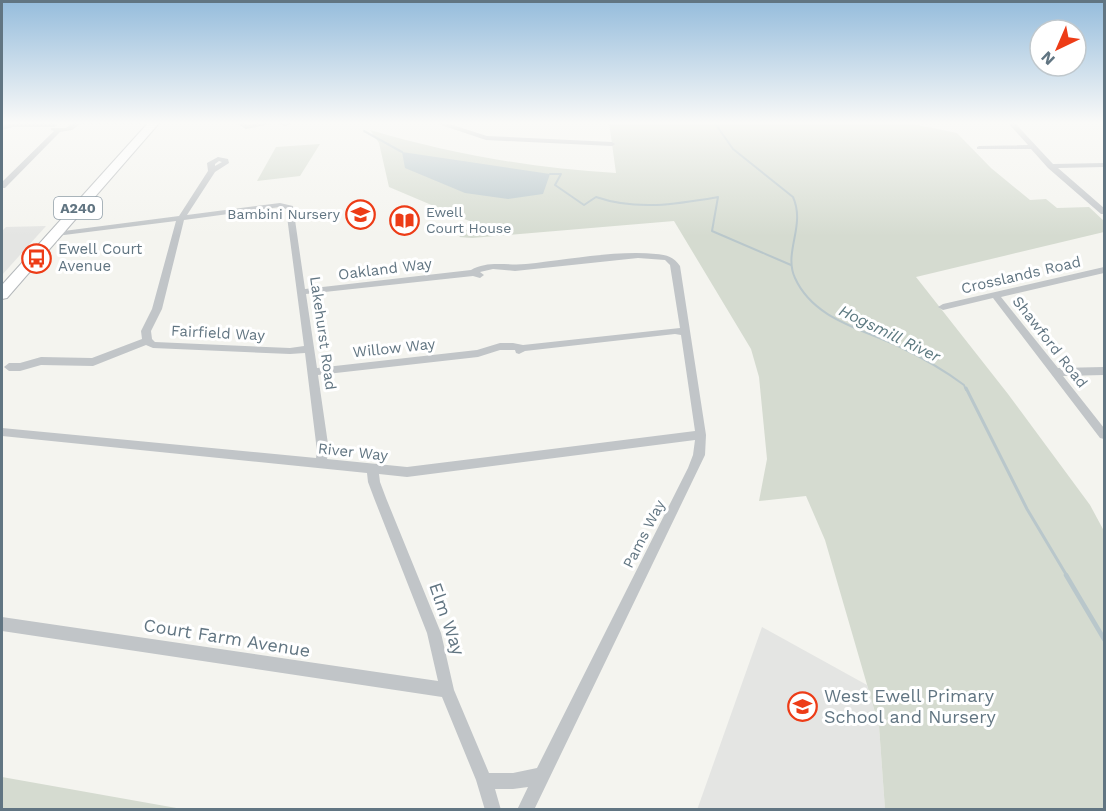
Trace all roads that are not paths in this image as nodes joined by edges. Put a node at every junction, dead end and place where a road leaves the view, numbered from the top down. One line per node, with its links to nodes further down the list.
1 (26, 160): 8 (street)
2 (111, 160): 14 (highway, A240)
3 (122, 160): 11 (highway, A240)
4 (1045, 160): 6 (street)
5 (1104, 165): 6 (street)
6 (1051, 166): 9 (street)
7 (213, 171): 10 (street, Fairfield Way)
8 (2, 186)
9 (1104, 212)
10 (181, 218): 11 (street); 15 (street, Lakehurst Road); 20 (street, Fairfield Way)
11 (56, 234): 16 (highway, A240)
12 (665, 258): 15 (street, Oakland Way); 19 (street, Pams Way)
13 (1104, 270): 17 (street, Crosslands Road)
14 (2, 285)
15 (301, 292): 21 (street, Lakehurst Road)
16 (2, 294)
17 (995, 295): 18 (street, Crosslands Road); 25 (street, Shawford Road)
18 (943, 307)
19 (685, 332): 24 (street, Willow Way); 27 (street, Pams Way)
20 (147, 341): 21 (street, Fairfield Way); 22 (street)
21 (309, 349): 24 (street, Lakehurst Road)
22 (9, 367)
23 (1104, 370): 25 (street)
24 (314, 372): 29 (street, Lakehurst Road)
25 (1055, 372): 28 (street, Shawford Road)
26 (2, 432): 29 (street, River Way)
27 (701, 435): 30 (street, River Way); 33 (street, Pams Way)
28 (1104, 435)
29 (320, 464): 30 (street, River Way)
30 (373, 471): 32 (street, Elm Way)
31 (2, 624): 32 (street, Court Farm Avenue)
32 (447, 690): 34 (street, Elm Way)
33 (542, 775): 34 (street); 36 (street, Pams Way)
34 (484, 780): 35 (street, Elm Way)
35 (493, 810)
36 (525, 810)

